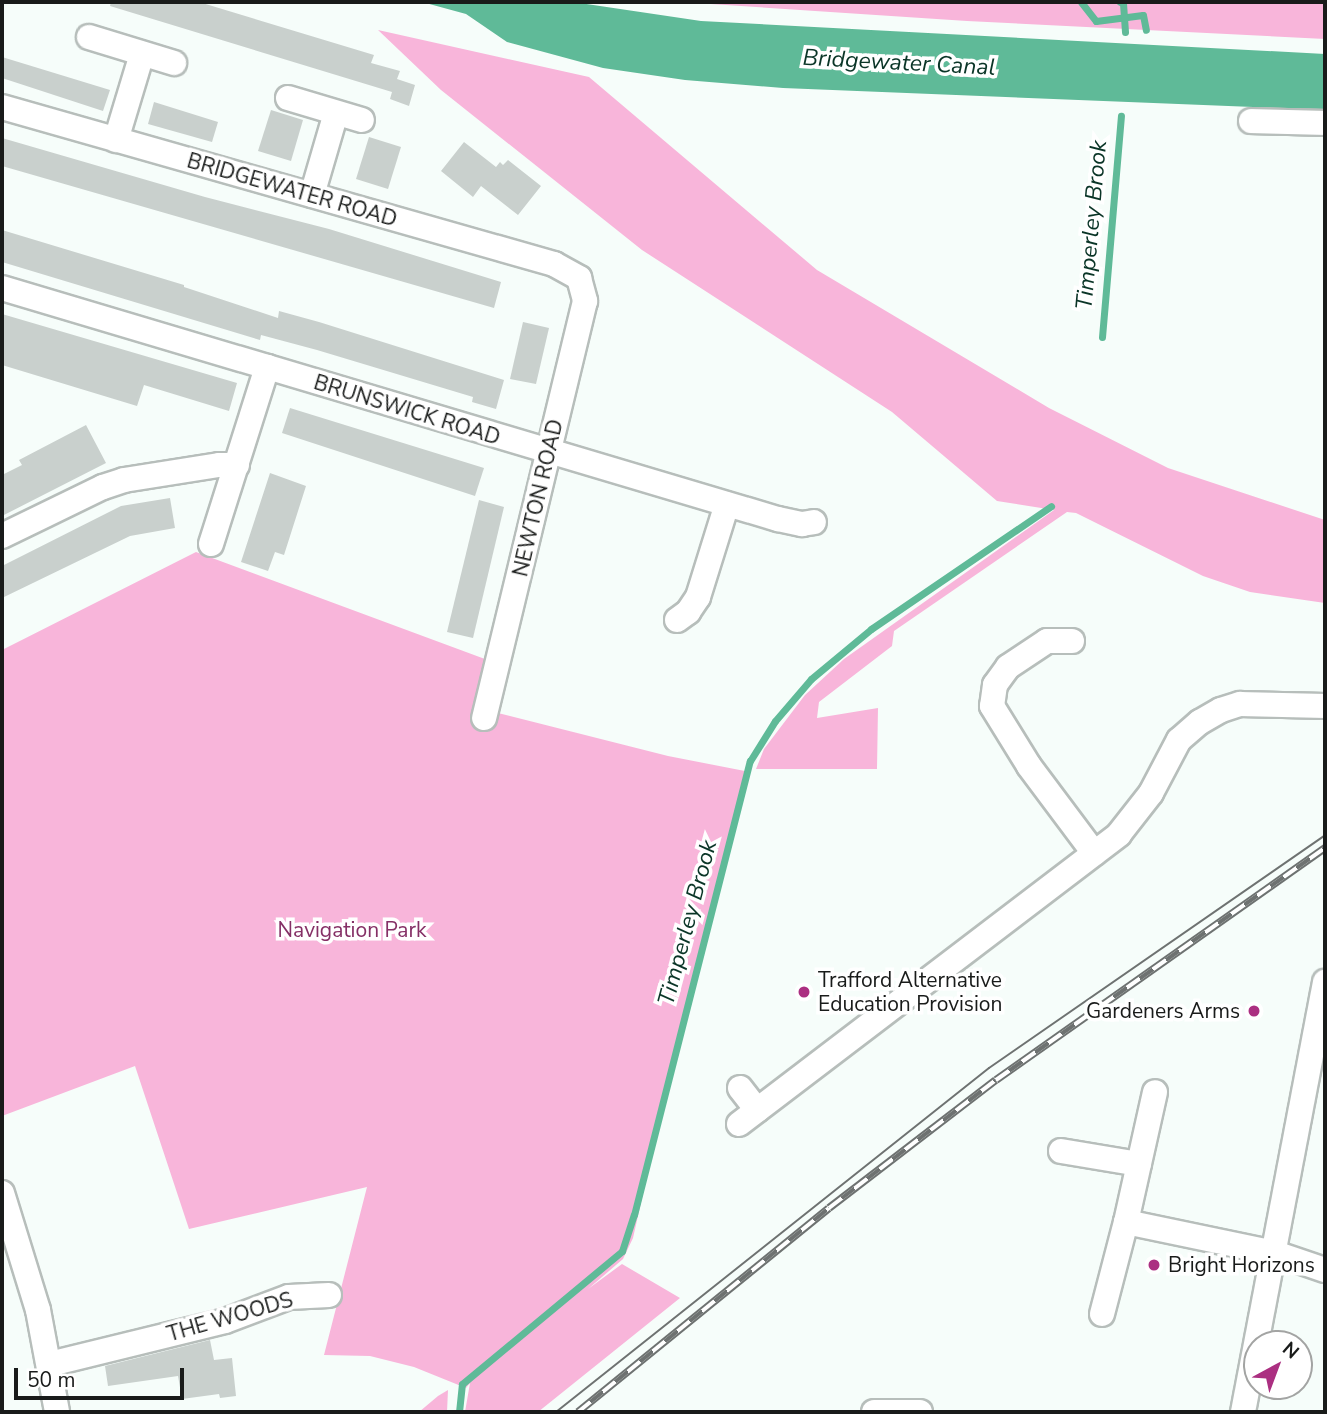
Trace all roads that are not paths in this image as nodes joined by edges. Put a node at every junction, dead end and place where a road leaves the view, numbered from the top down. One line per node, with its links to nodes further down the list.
1 (89, 37): 2 (street)
2 (142, 54): 3 (street); 10 (street)
3 (174, 63)
4 (288, 98): 6 (street)
5 (2, 107): 10 (street, BRIDGEWATER ROAD)
6 (336, 113): 7 (street); 11 (street)
7 (362, 120)
8 (1251, 121): 9 (street)
9 (1325, 123)
10 (116, 140): 11 (street, BRIDGEWATER ROAD)
11 (312, 195): 12 (street, BRIDGEWATER ROAD)
12 (579, 278): 15 (street, NEWTON ROAD)
13 (2, 288): 14 (street, BRUNSWICK ROAD)
14 (267, 367): 15 (street, BRUNSWICK ROAD); 16 (street)
15 (548, 453): 17 (street, BRUNSWICK ROAD); 24 (street, NEWTON ROAD)
16 (237, 465): 19 (street); 20 (street)
17 (727, 504): 18 (street, BRUNSWICK ROAD); 21 (street)
18 (814, 522)
19 (2, 537)
20 (211, 544)
21 (677, 621)
22 (1072, 641): 25 (street)
23 (1325, 706): 25 (street)
24 (484, 718)
25 (1094, 853): 28 (street)
26 (1325, 982): 27 (street)
27 (1317, 1087): 34 (street)
28 (740, 1088)
29 (1155, 1092): 31 (street)
30 (1061, 1151): 31 (street)
31 (1139, 1164): 33 (street)
32 (2, 1193): 38 (street)
33 (1126, 1222): 34 (street); 37 (street)
34 (1275, 1253): 35 (street); 42 (street)
35 (1325, 1270)
36 (329, 1295): 38 (street, THE WOODS)
37 (1102, 1314)
38 (50, 1364): 39 (street)
39 (57, 1412)
40 (874, 1412): 41 (street)
41 (920, 1412)
42 (1243, 1412)

